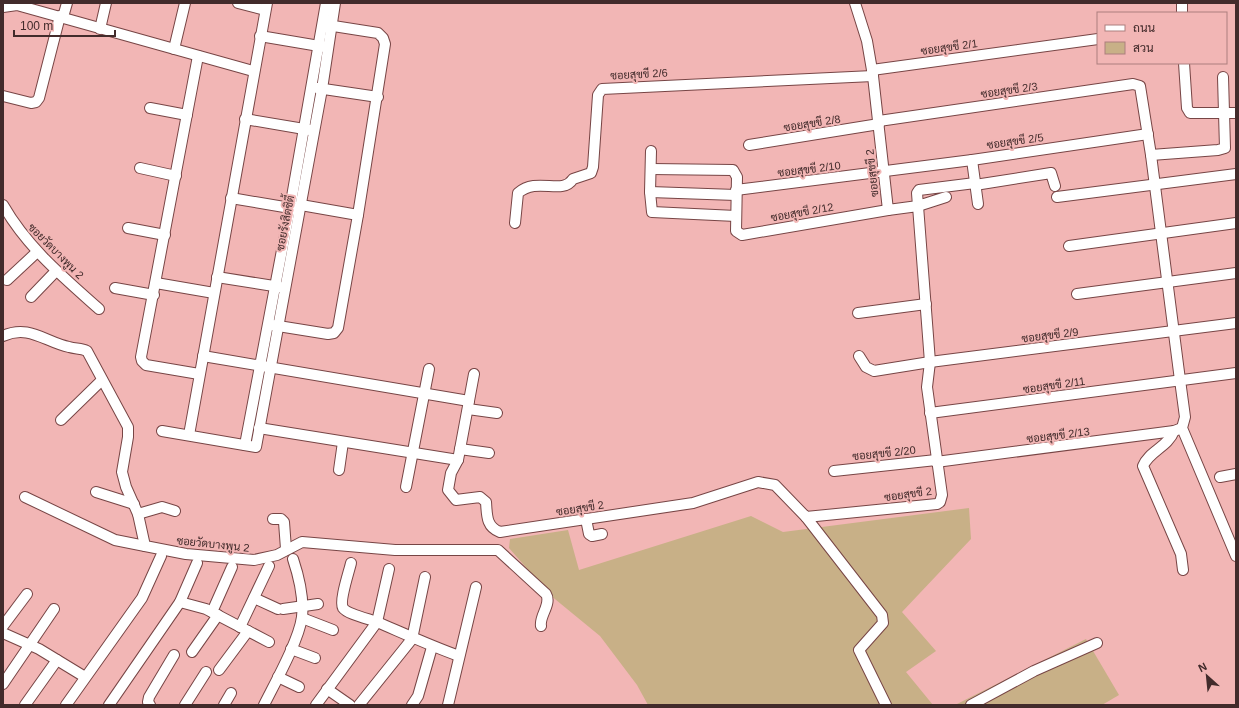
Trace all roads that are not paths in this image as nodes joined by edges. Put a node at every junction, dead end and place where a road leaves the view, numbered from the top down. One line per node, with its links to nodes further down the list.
1 (67, 3): 11 (street)
2 (106, 3): 13 (street)
3 (185, 3): 17 (street)
4 (238, 3): 10 (street)
5 (326, 3): 12 (street, ซอยรังสิตซิตี้)
6 (335, 3): 12 (street, ซอยรังสิตซิตี้)
7 (855, 3): 21 (street, ซอยสุขขี 2)
8 (17, 4): 9 (street); 11 (street)
9 (3, 7)
10 (266, 7): 14 (street)
11 (61, 17): 13 (street); 25 (street)
12 (328, 25): 16 (street, ซอยรังสิตซิตี้); 26 (street)
13 (100, 30): 17 (street)
14 (260, 36): 16 (street); 20 (street)
15 (1097, 38): 21 (street, ซอยสุขขี 2/1)
16 (324, 47): 23 (street, ซอยรังสิตซิตี้); 24 (street, ซอยรังสิตซิตี้)
17 (174, 49): 18 (street)
18 (198, 56): 20 (street); 30 (street)
19 (1184, 64): 29 (street)
20 (254, 71): 31 (street)
21 (872, 73): 32 (street, ซอยสุขขี 2); 61 (street, ซอยสุขขี 2/6)
22 (1223, 77): 29 (street)
23 (311, 87): 24 (street); 33 (street, ซอยรังสิตซิตี้)
24 (322, 89): 26 (street); 34 (street, ซอยรังสิตซิตี้)
25 (3, 96)
26 (378, 97): 58 (street)
27 (150, 108): 30 (street)
28 (1236, 113): 29 (street)
29 (1224, 114): 38 (street)
30 (187, 115): 44 (street)
31 (245, 119): 33 (street); 52 (street)
32 (879, 123): 35 (street, ซอยสุขขี 2/3); 36 (street, ซอยสุขขี 2/8); 42 (street, ซอยสุขขี 2)
33 (304, 129): 34 (street); 56 (street, ซอยรังสิตซิตี้)
34 (315, 131): 56 (street, ซอยรังสิตซิตี้)
35 (1148, 134): 38 (street); 39 (street, ซอยสุขขี 2/5)
36 (749, 145)
37 (651, 151): 41 (street)
38 (1151, 156): 45 (street)
39 (972, 160): 42 (street, ซอยสุขขี 2/5); 46 (street)
40 (140, 168): 44 (street)
41 (651, 168): 48 (street); 49 (street)
42 (885, 171): 49 (street, ซอยสุขขี 2/10); 57 (street, ซอยสุขขี 2)
43 (1236, 174): 45 (street)
44 (176, 176): 65 (street)
45 (1155, 183): 51 (street); 64 (street)
46 (975, 184): 47 (street); 53 (street); 55 (street)
47 (1055, 186)
48 (650, 192): 49 (street, ซอยสุขขี 2/10); 59 (street)
49 (736, 193): 59 (street)
50 (946, 197): 55 (street)
51 (1057, 197)
52 (231, 198): 56 (street); 70 (street)
53 (978, 204)
54 (3, 205): 60 (street, ซอยวัดบางพูน 2)
55 (918, 206): 57 (street, ซอยสุขขี 2); 80 (street, ซอยสุขขี 2)
56 (297, 207): 58 (street); 74 (street, ซอยรังสิตซิตี้)
57 (888, 210): 59 (street, ซอยสุขขี 2/12)
58 (358, 215): 84 (street)
59 (736, 216)
60 (7, 221): 67 (street, ซอยวัดบางพูน 2)
61 (515, 223)
62 (1236, 223): 64 (street)
63 (128, 228): 65 (street)
64 (1160, 232): 66 (street); 72 (street)
65 (165, 235): 73 (street)
66 (1069, 246)
67 (37, 252): 68 (street, ซอยวัดบางพูน 2); 71 (street)
68 (56, 271): 79 (street); 81 (street, ซอยวัดบางพูน 2)
69 (1236, 273): 72 (street)
70 (217, 277): 74 (street); 76 (street)
71 (7, 280)
72 (1167, 282): 77 (street); 85 (street)
73 (156, 283): 76 (street); 78 (street)
74 (280, 287): 84 (street, ซอยรังสิตซิตี้)
75 (115, 288): 78 (street)
76 (214, 293): 87 (street)
77 (1077, 294)
78 (154, 295): 94 (street)
79 (31, 297)
80 (926, 304): 82 (street); 89 (street, ซอยสุขขี 2)
81 (99, 309)
82 (858, 313)
83 (1236, 323): 85 (street, ซอยสุขขี 2/9)
84 (272, 325): 90 (street, ซอยรังสิตซิตี้); 91 (street, ซอยรังสิตซิตี้)
85 (1174, 331): 89 (street, ซอยสุขขี 2/9); 97 (street)
86 (3, 336): 96 (street)
87 (203, 356): 90 (street); 94 (street)
88 (860, 356): 89 (street, ซอยสุขขี 2/9)
89 (930, 362): 101 (street, ซอยสุขขี 2)
90 (259, 365): 91 (street); 108 (street, ซอยรังสิตซิตี้)
91 (270, 367): 98 (street); 103 (street, ซอยรังสิตซิตี้)
92 (429, 369): 98 (street)
93 (1236, 373): 97 (street, ซอยสุขขี 2/11)
94 (199, 374): 106 (street)
95 (474, 374): 99 (street)
96 (102, 380): 102 (street); 121 (street)
97 (1180, 380): 101 (street, ซอยสุขขี 2/11); 104 (street)
98 (424, 393): 99 (street); 110 (street)
99 (468, 405): 100 (street); 109 (street)
100 (497, 413)
101 (930, 413): 113 (street, ซอยสุขขี 2)
102 (61, 420)
103 (259, 428): 107 (street); 108 (street, ซอยรังสิตซิตี้)
104 (1178, 430): 113 (street, ซอยสุขขี 2/13); 131 (street); 138 (street)
105 (162, 431): 106 (street)
106 (189, 435): 108 (street)
107 (343, 442): 110 (street); 114 (street)
108 (245, 445)
109 (460, 449): 111 (street); 112 (street)
110 (412, 453): 112 (street); 118 (street)
111 (489, 453)
112 (458, 460): 127 (street)
113 (936, 461): 115 (street, ซอยสุขขี 2/20); 123 (street, ซอยสุขขี 2)
114 (339, 470)
115 (834, 471)
116 (1236, 474): 117 (street)
117 (1220, 477)
118 (406, 487)
119 (96, 492): 121 (street)
120 (25, 497): 128 (street, ซอยวัดบางพูน 2)
121 (138, 510): 122 (street); 128 (street)
122 (175, 511)
123 (806, 517): 125 (street, ซอยสุขขี 2); 186 (street)
124 (273, 519): 129 (street)
125 (587, 524): 126 (street); 127 (street, ซอยสุขขี 2)
126 (602, 534)
127 (500, 542): 129 (street, ซอยวัดบางพูน 2); 151 (street)
128 (145, 546): 129 (street, ซอยวัดบางพูน 2)
129 (286, 549)
130 (161, 556): 168 (street)
131 (1236, 556)
132 (293, 559): 145 (street)
133 (197, 563): 143 (street)
134 (351, 563): 149 (street)
135 (269, 566): 142 (street)
136 (232, 567): 147 (street)
137 (389, 569): 149 (street)
138 (1183, 570)
139 (425, 577): 155 (street)
140 (476, 587): 163 (street)
141 (27, 594): 150 (street)
142 (254, 598): 145 (street); 152 (street)
143 (180, 602): 147 (street); 174 (street)
144 (318, 604): 145 (street)
145 (301, 606): 148 (street)
146 (54, 609): 158 (street)
147 (215, 614): 152 (street); 161 (street)
148 (302, 618): 153 (street); 160 (street)
149 (377, 622): 155 (street); 172 (street)
150 (3, 626)
151 (541, 626)
152 (244, 629): 156 (street); 166 (street)
153 (333, 630)
154 (3, 633): 158 (street)
155 (412, 639): 159 (street); 183 (street)
156 (269, 642)
157 (1097, 643): 187 (street)
158 (30, 646): 165 (street); 170 (street)
159 (432, 647): 163 (street); 184 (street)
160 (291, 649): 164 (street); 169 (street)
161 (192, 652)
162 (174, 656): 177 (street)
163 (459, 656): 185 (street)
164 (315, 658)
165 (57, 660): 168 (street); 175 (street)
166 (219, 670)
167 (206, 672): 178 (street)
168 (85, 677): 176 (street)
169 (278, 677): 171 (street); 180 (street)
170 (3, 684)
171 (299, 687)
172 (327, 689): 181 (street); 182 (street)
173 (231, 693): 179 (street)
174 (111, 704)
175 (25, 705)
176 (66, 705)
177 (150, 705)
178 (185, 705)
179 (224, 705)
180 (264, 705)
181 (316, 705)
182 (350, 705)
183 (359, 705)
184 (412, 705)
185 (448, 705)
186 (886, 705)
187 (971, 705)

